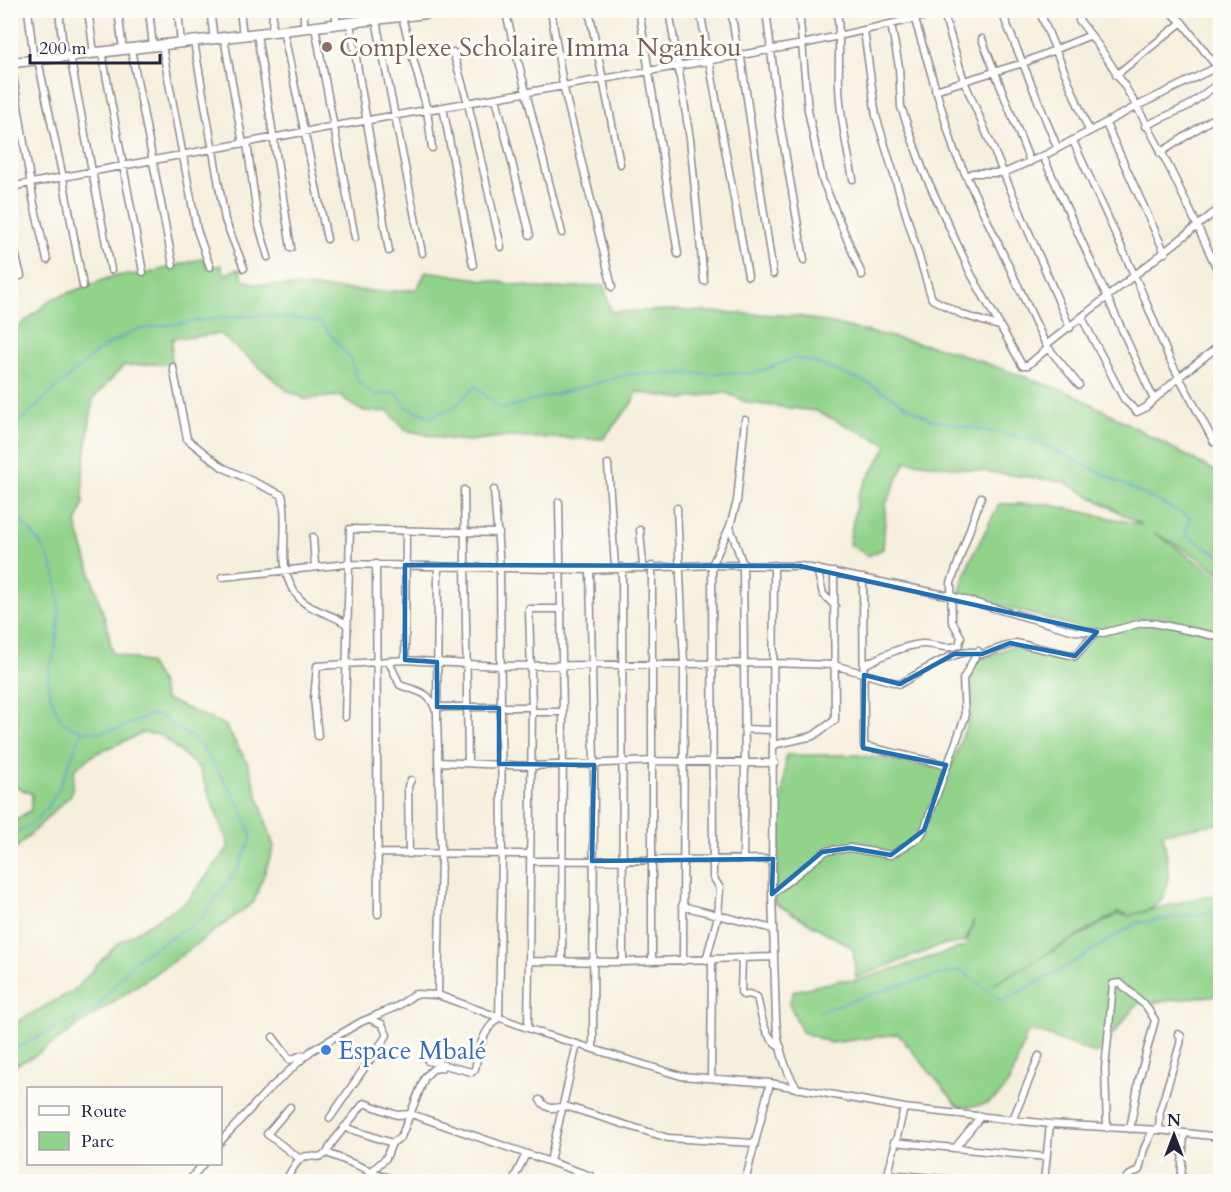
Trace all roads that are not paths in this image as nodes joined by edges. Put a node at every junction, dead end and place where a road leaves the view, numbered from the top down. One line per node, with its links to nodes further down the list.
1 (28, 10): 63 (street)
2 (59, 10): 61 (street)
3 (88, 10): 59 (street)
4 (118, 10): 55 (street)
5 (148, 10): 54 (street)
6 (178, 10): 52 (street)
7 (210, 10): 49 (street)
8 (240, 10): 46 (street)
9 (273, 10): 43 (street)
10 (304, 10): 39 (street)
11 (336, 10): 37 (street)
12 (455, 10): 28 (highway)
13 (505, 10): 76 (street)
14 (551, 10): 74 (street)
15 (589, 10): 71 (street)
16 (639, 10): 67 (street)
17 (669, 10): 66 (street)
18 (700, 10): 62 (street)
19 (731, 10): 60 (street)
20 (766, 10): 56 (street)
21 (799, 10): 53 (street)
22 (837, 10): 47 (street)
23 (912, 10): 32 (street)
24 (952, 10): 29 (street)
25 (1001, 10): 65 (street)
26 (1040, 10): 57 (street)
27 (1168, 10): 35 (street)
28 (429, 12): 31 (highway)
29 (943, 12): 32 (street); 72 (street)
30 (391, 14): 31 (highway); 33 (highway)
31 (402, 16): 81 (street)
32 (914, 19): 38 (street); 75 (street)
33 (376, 20): 36 (highway); 83 (street)
34 (1079, 20): 45 (street)
35 (1182, 22): 68 (street); 70 (street)
36 (350, 23): 37 (highway); 84 (street)
37 (336, 24): 40 (highway)
38 (891, 24): 42 (street); 143 (street)
39 (304, 27): 40 (highway); 41 (highway)
40 (315, 27): 86 (street)
41 (283, 30): 43 (highway); 88 (street)
42 (864, 31): 47 (street); 143 (street)
43 (272, 32): 44 (highway)
44 (257, 34): 46 (highway); 90 (street)
45 (1091, 35): 57 (street); 70 (street)
46 (243, 36): 48 (highway)
47 (841, 36): 53 (street); 107 (street)
48 (224, 38): 49 (highway); 92 (street)
49 (214, 39): 51 (highway)
50 (982, 39): 69 (street)
51 (194, 42): 52 (highway); 95 (street)
52 (181, 44): 54 (highway)
53 (802, 44): 56 (street); 133 (street)
54 (158, 47): 55 (highway); 97 (street)
55 (127, 50): 59 (highway); 99 (street)
56 (771, 50): 60 (street); 125 (street)
57 (1057, 50): 65 (street); 89 (street)
58 (453, 52): 78 (street)
59 (98, 53): 61 (highway); 102 (street)
60 (740, 54): 62 (street); 132 (street)
61 (67, 56): 63 (highway); 103 (street)
62 (708, 59): 66 (street); 135 (street)
63 (36, 61): 64 (highway); 106 (street)
64 (11, 63): 108 (street)
65 (1023, 63): 69 (street); 93 (street)
66 (678, 64): 67 (street); 138 (street)
67 (650, 69): 71 (street); 122 (street)
68 (1219, 69): 80 (street)
69 (993, 72): 72 (street); 100 (street)
70 (1116, 75): 80 (street)
71 (602, 78): 74 (street); 101 (street)
72 (964, 81): 75 (street); 104 (street)
73 (1221, 82): 87 (street)
74 (563, 85): 76 (street); 140 (street)
75 (935, 90): 105 (street)
76 (527, 92): 77 (street); 112 (street)
77 (496, 98): 78 (street); 114 (street)
78 (468, 103): 79 (street); 118 (street)
79 (443, 107): 81 (street); 127 (street)
80 (1135, 107): 85 (street); 87 (street)
81 (427, 110): 83 (street); 94 (street)
82 (1221, 114): 96 (street)
83 (394, 116): 84 (street); 120 (street)
84 (365, 120): 86 (street); 119 (street)
85 (1106, 124): 89 (street); 121 (street)
86 (335, 126): 88 (street); 115 (street)
87 (1145, 126): 96 (street)
88 (304, 131): 90 (street); 116 (street)
89 (1089, 131): 91 (street)
90 (275, 138): 92 (street); 117 (street)
91 (1073, 141): 93 (street); 136 (street)
92 (245, 143): 95 (street); 123 (street)
93 (1058, 147): 98 (street)
94 (432, 148)
95 (214, 150): 97 (street); 129 (street)
96 (1160, 153): 111 (street)
97 (183, 155): 99 (street); 128 (street)
98 (1043, 156): 100 (street); 141 (street)
99 (154, 160): 102 (street); 126 (street)
100 (1030, 162): 104 (street)
101 (620, 164)
102 (123, 167): 103 (street); 131 (street)
103 (92, 173): 106 (street); 130 (street)
104 (1004, 173): 105 (street); 144 (street)
105 (967, 176): 146 (street)
106 (63, 177): 108 (street); 139 (street)
107 (853, 179)
108 (31, 184): 109 (street); 124 (street)
109 (10, 187)
110 (1220, 211): 111 (street)
111 (1198, 226): 121 (street); 137 (street)
112 (562, 233)
113 (10, 234): 134 (street)
114 (530, 235)
115 (356, 238)
116 (327, 239)
117 (291, 248)
118 (501, 248)
119 (389, 251)
120 (422, 253)
121 (1165, 253): 136 (street)
122 (678, 254)
123 (268, 257)
124 (47, 260)
125 (804, 260)
126 (173, 265)
127 (473, 265)
128 (210, 267)
129 (244, 268)
130 (111, 270)
131 (142, 272)
132 (773, 274)
133 (862, 275)
134 (21, 276)
135 (748, 276)
136 (1135, 276): 141 (street); 148 (street)
137 (1221, 276)
138 (704, 281)
139 (83, 286)
140 (612, 287)
141 (1108, 298): 142 (street); 150 (street)
142 (1082, 318): 144 (street); 150 (street)
143 (999, 326): 146 (street)
144 (1070, 328): 146 (street)
145 (1221, 345): 148 (street)
146 (1047, 346): 149 (street)
147 (173, 367): 180 (street)
148 (1179, 376): 150 (street); 152 (street)
149 (1079, 386)
150 (1154, 400)
151 (745, 420): 159 (street)
152 (1214, 442)
153 (609, 464): 177 (street)
154 (464, 490): 162 (street)
155 (494, 490): 163 (street)
156 (981, 496): 186 (street)
157 (559, 502): 176 (street)
158 (677, 508): 175 (street)
159 (730, 526): 168 (street); 169 (street)
160 (640, 530): 174 (street)
161 (406, 531): 162 (street); 165 (street); 167 (street)
162 (465, 531): 163 (street); 173 (street)
163 (499, 533): 179 (street)
164 (313, 537): 171 (street)
165 (347, 564): 166 (street); 171 (street); 189 (street)
166 (376, 564): 167 (street); 197 (street)
167 (405, 565): 172 (street); 193 (street)
168 (712, 565): 169 (street); 175 (street); 204 (street)
169 (743, 565): 170 (street); 200 (street)
170 (774, 565): 181 (street); 201 (street)
171 (315, 566): 180 (street)
172 (438, 566): 173 (street); 195 (street)
173 (466, 566): 179 (street); 202 (street)
174 (643, 566): 177 (street); 178 (street)
175 (680, 566): 178 (street); 199 (street)
176 (561, 567): 179 (street); 182 (street); 188 (street)
177 (619, 567): 182 (street); 198 (street)
178 (651, 567): 203 (street)
179 (500, 568): 208 (street)
180 (284, 569): 184 (street); 189 (street)
181 (817, 569): 183 (street); 187 (street)
182 (590, 570): 205 (street)
183 (834, 572): 185 (street); 187 (street)
184 (222, 577)
185 (863, 578): 186 (street); 207 (street)
186 (951, 596): 190 (street); 207 (street)
187 (835, 606): 206 (street)
188 (562, 609): 209 (street); 210 (street)
189 (346, 624): 196 (street)
190 (1097, 632): 191 (street); 192 (street)
191 (1221, 637)
192 (978, 651): 211 (street); 234 (street)
193 (405, 660): 194 (street); 195 (street)
194 (388, 662): 197 (street); 218 (street)
195 (437, 662): 202 (street); 212 (street)
196 (346, 663): 197 (street); 217 (street); 221 (street)
197 (378, 663): 237 (street)
198 (623, 663): 203 (street); 205 (street); 229 (street)
199 (684, 663): 203 (street); 204 (street); 224 (street)
200 (742, 663): 201 (street); 204 (street); 219 (street)
201 (773, 663): 206 (street); 220 (street)
202 (468, 664): 208 (street); 213 (street)
203 (652, 664): 223 (street)
204 (713, 664): 226 (street)
205 (593, 665): 210 (street); 233 (street)
206 (834, 665): 211 (street); 222 (street)
207 (864, 665): 211 (street)
208 (500, 666): 209 (street); 214 (street)
209 (531, 666): 210 (street); 215 (street)
210 (562, 666): 216 (street)
211 (864, 675): 234 (street)
212 (437, 707): 213 (street); 218 (street)
213 (467, 707): 214 (street); 228 (street)
214 (499, 708): 215 (street); 231 (street)
215 (532, 709): 216 (street); 235 (street)
216 (563, 712): 232 (street)
217 (345, 717)
218 (437, 717): 225 (street)
219 (744, 729): 220 (street); 227 (street)
220 (773, 730): 222 (street)
221 (318, 736)
222 (773, 745): 230 (street)
223 (654, 761): 224 (street); 229 (street); 249 (street)
224 (684, 761): 226 (street); 248 (street)
225 (438, 762): 228 (street); 239 (street)
226 (714, 762): 227 (street); 244 (street)
227 (745, 762): 230 (street); 242 (street)
228 (468, 763): 231 (street)
229 (622, 763): 233 (street); 247 (street)
230 (775, 763): 243 (street)
231 (499, 764): 235 (street); 240 (street)
232 (563, 765): 233 (street); 235 (street); 245 (street)
233 (594, 765): 246 (street)
234 (946, 765): 250 (street)
235 (531, 766): 241 (street)
236 (411, 780): 238 (street)
237 (377, 853): 238 (street); 252 (street)
238 (409, 854): 239 (street)
239 (441, 854): 240 (street); 264 (street)
240 (502, 854): 241 (street); 265 (street)
241 (530, 857): 245 (street); 259 (street)
242 (743, 859): 243 (street); 244 (street)
243 (773, 859): 250 (street)
244 (713, 860): 248 (street); 253 (street)
245 (562, 861): 246 (street); 257 (street)
246 (592, 861): 247 (street); 260 (street)
247 (624, 861): 249 (street); 263 (street)
248 (683, 861): 249 (street); 251 (street)
249 (654, 862): 261 (street)
250 (772, 894): 254 (street)
251 (682, 906): 253 (street); 262 (street)
252 (378, 914)
253 (718, 916): 254 (street); 258 (street)
254 (773, 928): 255 (street)
255 (774, 957): 256 (street); 271 (street)
256 (742, 958): 258 (street); 271 (street)
257 (562, 960): 259 (street); 260 (street)
258 (709, 960): 262 (street); 277 (street)
259 (529, 961): 267 (street)
260 (595, 961): 263 (street); 272 (street)
261 (652, 961): 262 (street); 263 (street)
262 (683, 961)
263 (623, 962)
264 (438, 995): 265 (street); 266 (street)
265 (499, 1017): 267 (street); 276 (street)
266 (369, 1019): 273 (street); 286 (street)
267 (528, 1028): 270 (street)
268 (1178, 1034): 292 (street)
269 (273, 1037): 273 (street)
270 (576, 1044): 272 (street); 281 (street)
271 (781, 1047): 279 (street)
272 (593, 1049): 277 (street)
273 (311, 1052): 295 (street)
274 (1038, 1056): 287 (street)
275 (428, 1061): 276 (street)
276 (447, 1068): 284 (street)
277 (711, 1078): 278 (street)
278 (770, 1083): 279 (street); 298 (street)
279 (799, 1089): 283 (street)
280 (540, 1100): 281 (street)
281 (564, 1106): 298 (street); 304 (street)
282 (290, 1107): 303 (street)
283 (904, 1108): 285 (street); 296 (street)
284 (411, 1114): 289 (street); 297 (street); 301 (street)
285 (981, 1116): 287 (street); 299 (street)
286 (330, 1118)
287 (1013, 1119): 288 (street)
288 (1050, 1125): 290 (street); 302 (street)
289 (344, 1127): 297 (street); 300 (street)
290 (1107, 1128): 291 (street); 291 (street)
291 (1130, 1129): 292 (street)
292 (1156, 1130): 293 (street); 307 (street)
293 (1184, 1134): 294 (street); 310 (street)
294 (1221, 1137)
295 (222, 1140)
296 (894, 1142): 299 (street); 309 (street)
297 (392, 1143): 306 (street)
298 (754, 1143): 316 (street)
299 (955, 1148): 302 (street)
300 (327, 1154): 303 (street); 306 (street)
301 (526, 1154): 304 (street); 314 (street)
302 (1046, 1157): 318 (street)
303 (300, 1159): 312 (street)
304 (550, 1161): 315 (street)
305 (202, 1165): 311 (street)
306 (370, 1172): 308 (street); 313 (street)
307 (1127, 1177)
308 (397, 1181)
309 (957, 1181): 317 (street)
310 (1183, 1181)
311 (188, 1182)
312 (285, 1182)
313 (360, 1182)
314 (513, 1182)
315 (589, 1182)
316 (745, 1182)
317 (978, 1182)
318 (1044, 1182)

